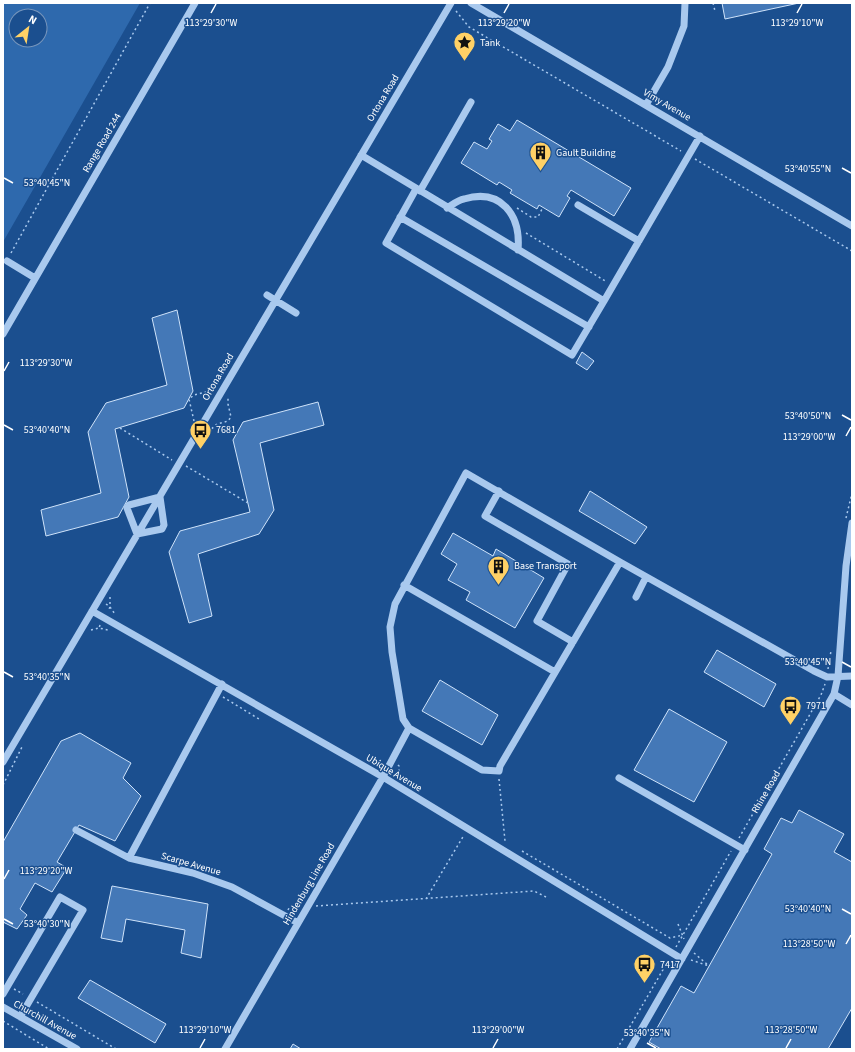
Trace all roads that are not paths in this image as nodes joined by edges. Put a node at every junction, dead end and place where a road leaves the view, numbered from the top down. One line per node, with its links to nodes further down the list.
1 (195, 3): 17 (street, Range Road 244)
2 (471, 3): 6 (street, Vimy Avenue)
3 (685, 3): 6 (street)
4 (450, 5): 8 (street, Ortona Road)
5 (471, 102): 9 (street)
6 (646, 105): 7 (street, Vimy Avenue)
7 (700, 136): 13 (street, Vimy Avenue); 14 (street)
8 (361, 155): 9 (street); 20 (street, Ortona Road)
9 (418, 190): 11 (street); 12 (street)
10 (578, 205): 14 (street)
11 (447, 208): 15 (street); 15 (street)
12 (400, 217): 22 (street); 22 (street)
13 (852, 226)
14 (639, 241): 19 (street)
15 (518, 250): 19 (street)
16 (7, 261): 17 (street)
17 (35, 278): 23 (street, Range Road 244)
18 (268, 295): 20 (street)
19 (604, 300): 22 (street)
20 (275, 301): 21 (street); 25 (street, Ortona Road)
21 (296, 313)
22 (589, 327)
23 (3, 334)
24 (499, 491): 28 (street); 30 (street); 33 (street)
25 (160, 497): 27 (street, Ortona Road); 27 (street); 27 (street)
26 (849, 524): 35 (street, Rhine Road)
27 (138, 534): 32 (street, Ortona Road)
28 (620, 562): 29 (street); 33 (street)
29 (646, 577): 31 (street); 35 (street)
30 (404, 585): 34 (street); 40 (street)
31 (636, 597)
32 (92, 611): 37 (street, Ubique Avenue); 41 (street, Ortona Road)
33 (573, 642): 34 (street)
34 (555, 672): 40 (street)
35 (838, 676): 36 (street); 38 (street, Rhine Road)
36 (852, 676)
37 (222, 684): 42 (street, Ubique Avenue); 46 (street)
38 (834, 694): 39 (street); 45 (street, Rhine Road)
39 (852, 705)
40 (409, 728): 42 (street, Hindenburg Line Road)
41 (3, 762)
42 (383, 777): 47 (street, Hindenburg Line Road); 48 (street, Ubique Avenue)
43 (619, 778): 45 (street)
44 (76, 830): 46 (street, Scarpe Avenue)
45 (744, 850): 48 (street, Rhine Road)
46 (128, 858): 47 (street, Scarpe Avenue)
47 (298, 923): 53 (street, Hindenburg Line Road)
48 (682, 959): 54 (street, Rhine Road)
49 (3, 994): 51 (street)
50 (4, 1010): 51 (street, Churchill Avenue)
51 (20, 1017): 52 (street, Churchill Avenue)
52 (77, 1049)
53 (225, 1049)
54 (630, 1049)

